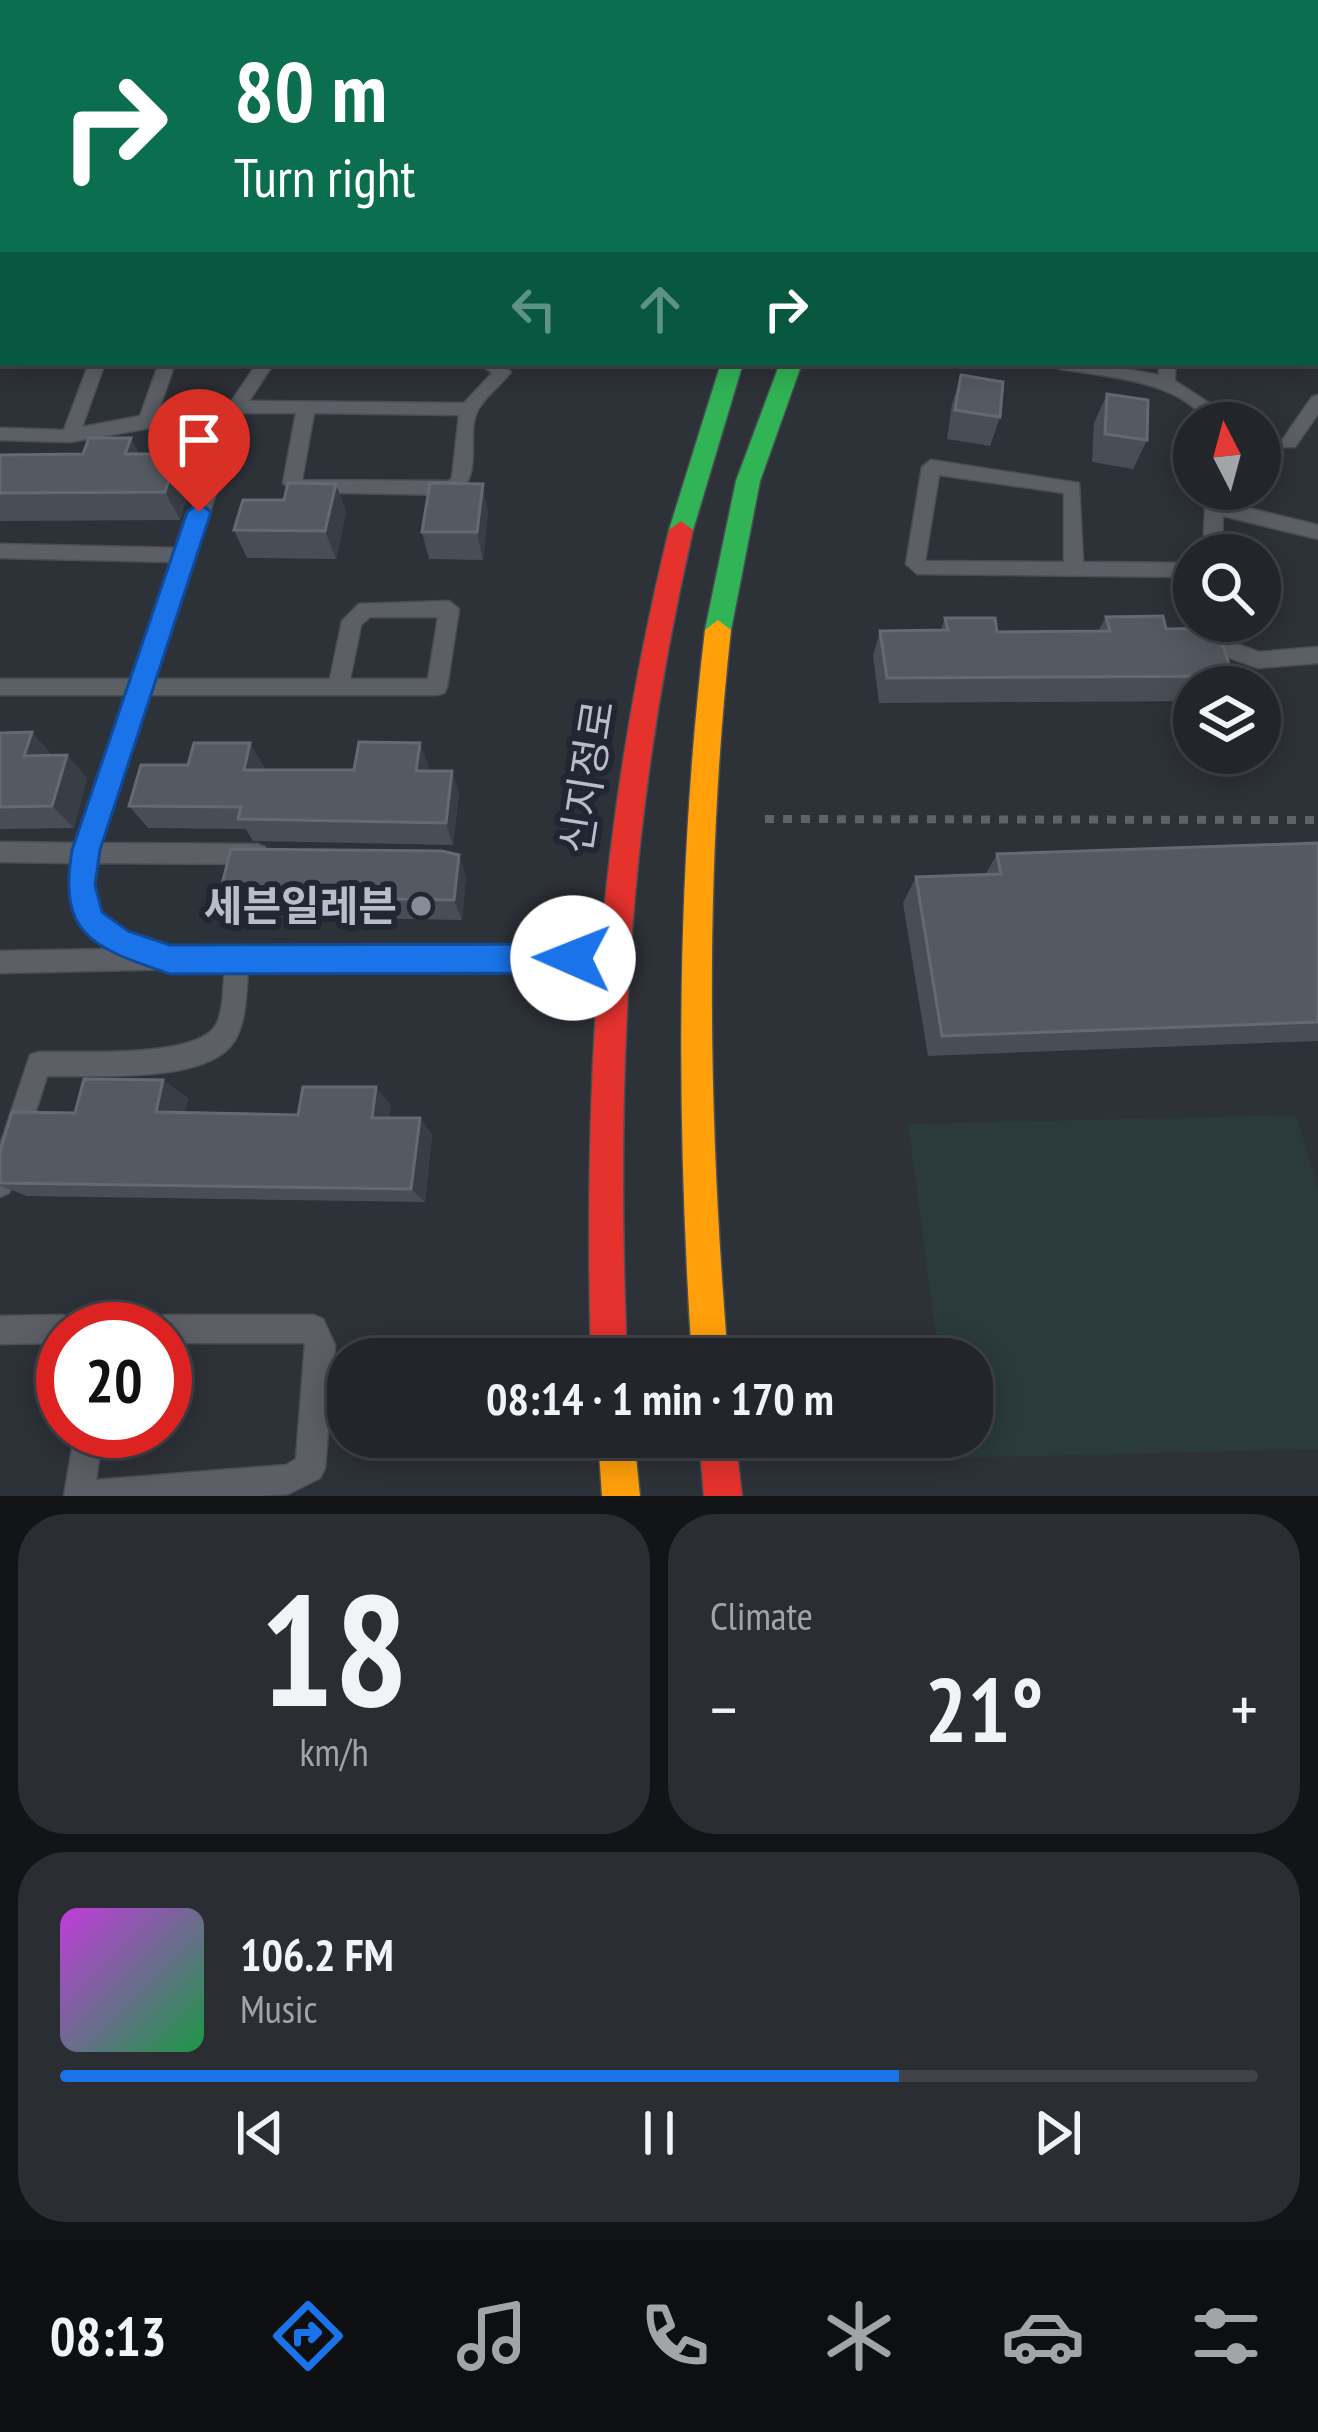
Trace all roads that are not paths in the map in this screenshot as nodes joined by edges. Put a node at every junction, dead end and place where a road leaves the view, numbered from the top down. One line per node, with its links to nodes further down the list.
1 (96, 366): 16 (lane)
2 (165, 366): 14 (lane)
3 (264, 366): 12 (lane)
4 (491, 366): 13 (lane)
5 (731, 366): 34 (street, 신지정로)
6 (790, 366): 41 (street)
7 (1095, 366): 8 (lane)
8 (1165, 372): 10 (lane)
9 (1318, 401): 17 (lane)
10 (1199, 402)
11 (306, 406): 12 (lane); 13 (lane); 13 (lane)
12 (236, 407): 14 (lane); 21 (lane)
13 (468, 409)
14 (147, 421): 16 (lane)
15 (0, 434): 16 (lane)
16 (70, 436)
17 (1289, 443)
18 (1251, 510): 19 (lane)
19 (1318, 532)
20 (0, 551): 21 (lane)
21 (184, 555): 26 (lane)
22 (1074, 568): 22 (lane); 23 (lane)
23 (1173, 570)
24 (1224, 642): 25 (lane)
25 (1318, 655)
26 (139, 686): 27 (lane); 28 (lane); 29 (lane)
27 (0, 687)
28 (338, 687): 28 (lane)
29 (86, 850): 30 (lane); 31 (lane); 33 (lane)
30 (0, 852)
31 (290, 854)
32 (238, 957): 33 (lane); 34 (lane); 36 (lane)
33 (170, 959): 35 (lane)
34 (606, 959): 40 (street, 신지정로)
35 (0, 962)
36 (0, 1184)
37 (36, 1329): 39 (lane)
38 (192, 1329): 45 (lane)
39 (0, 1330)
40 (608, 1338)
41 (709, 1338)
42 (85, 1458): 45 (lane)
43 (618, 1458): 46 (street)
44 (720, 1458): 47 (street)
45 (79, 1496)
46 (621, 1496)
47 (723, 1496)

